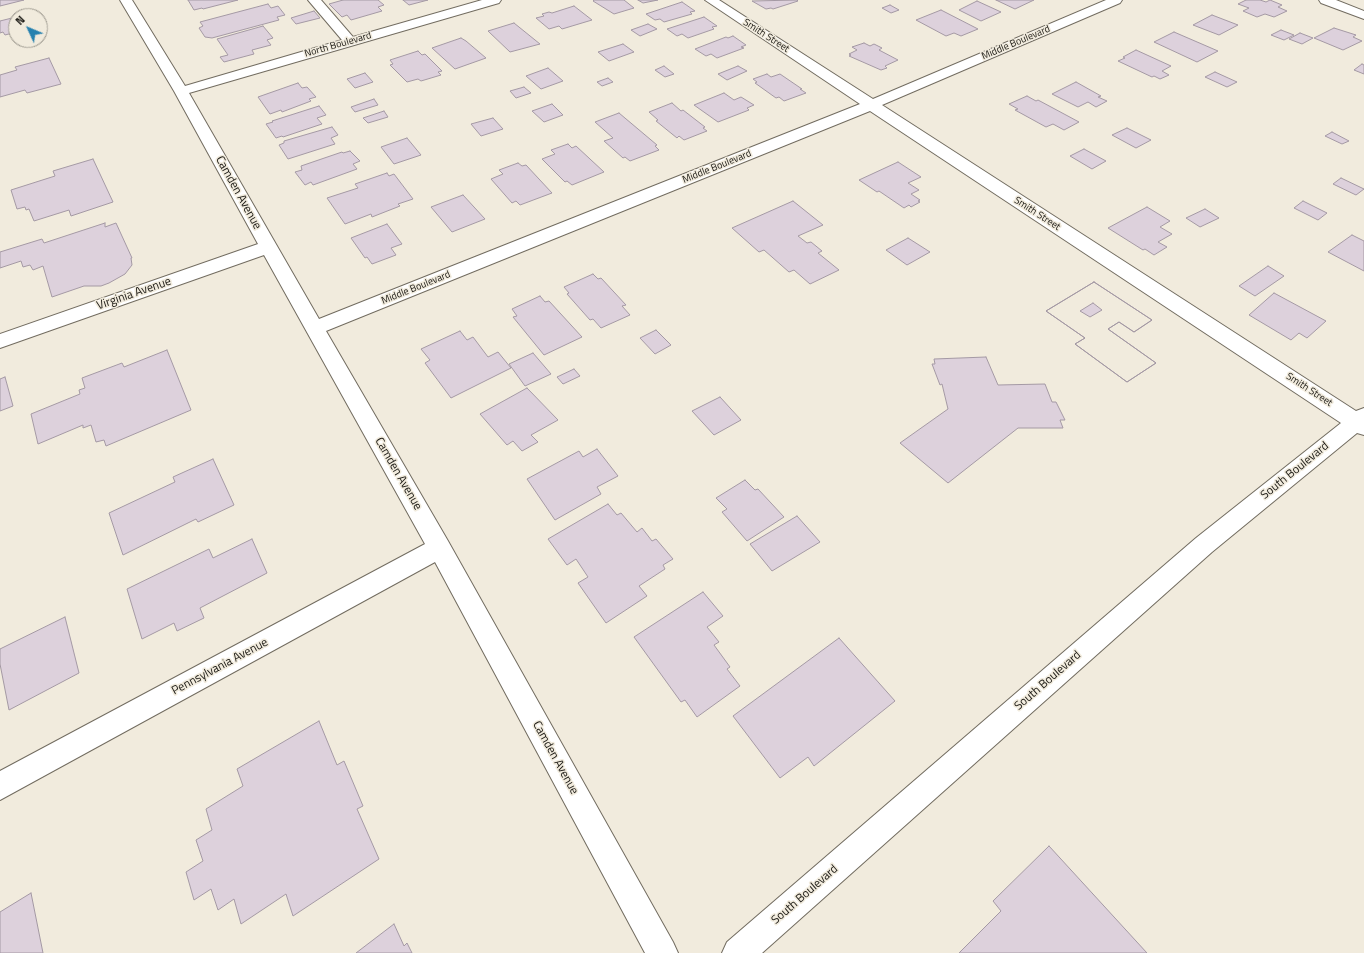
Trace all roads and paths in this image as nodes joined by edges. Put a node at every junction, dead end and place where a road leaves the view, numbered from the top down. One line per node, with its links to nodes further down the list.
1 (126, 0): 9 (street, Camden Avenue)
2 (314, 0): 8 (street)
3 (495, 0): 8 (street, North Boulevard)
4 (711, 0): 10 (street, Smith Street)
5 (1116, 0): 10 (street, Middle Boulevard)
6 (1325, 0): 7 (street)
7 (1364, 16)
8 (350, 42): 9 (street, North Boulevard)
9 (181, 91): 11 (street, Camden Avenue)
10 (871, 105): 12 (street, Middle Boulevard); 14 (street, Smith Street)
11 (268, 247): 12 (street, Camden Avenue); 13 (street, Virginia Avenue)
12 (315, 328): 15 (street, Camden Avenue)
13 (0, 341)
14 (1361, 421): 18 (street, South Boulevard)
15 (440, 548): 16 (street, Pennsylvania Avenue); 17 (street, Camden Avenue)
16 (0, 786)
17 (662, 953)
18 (738, 953)

